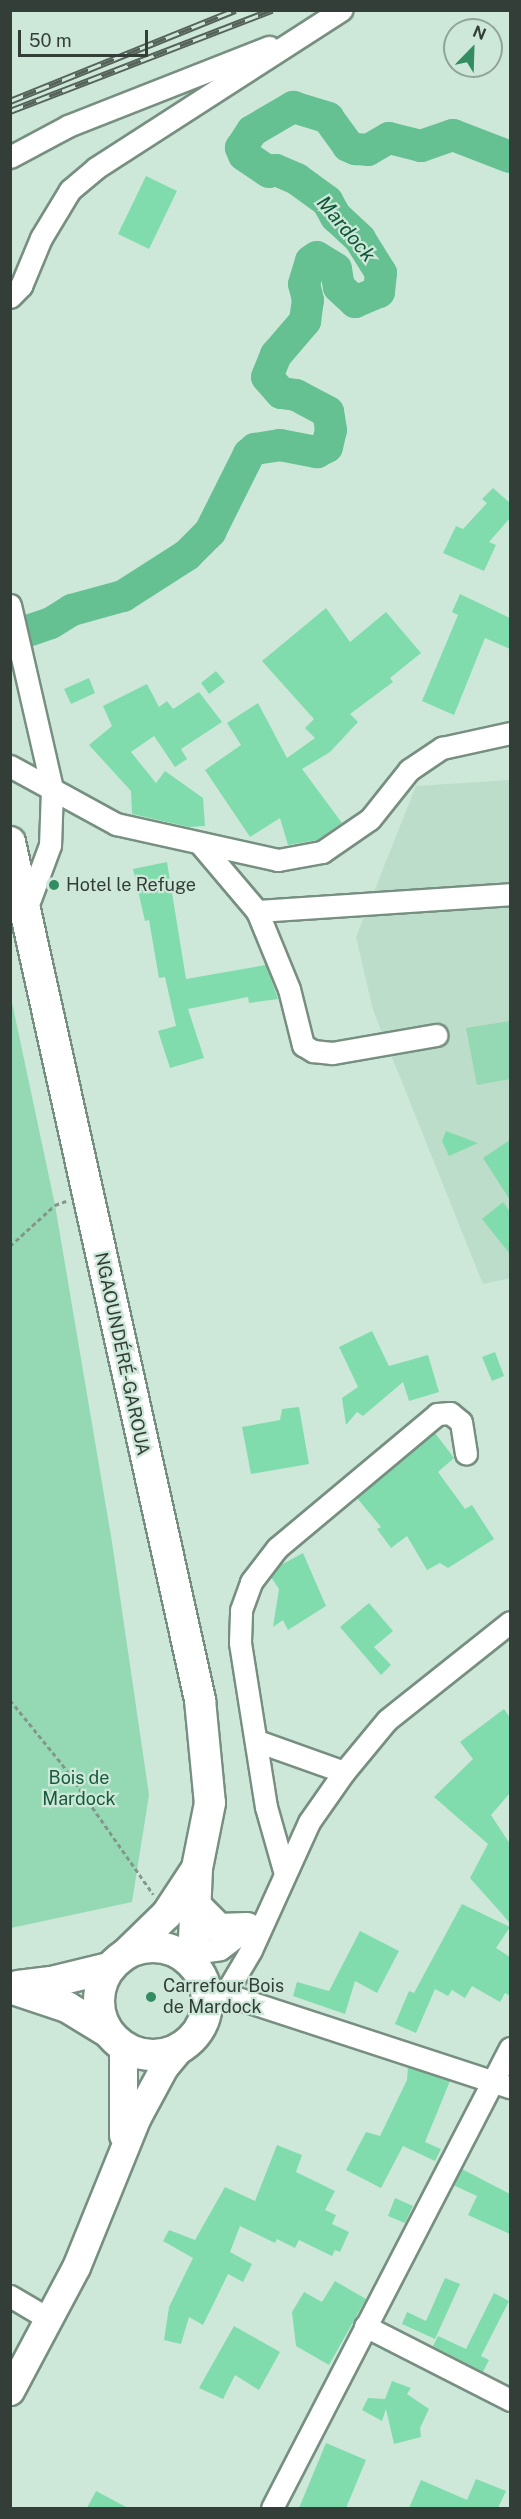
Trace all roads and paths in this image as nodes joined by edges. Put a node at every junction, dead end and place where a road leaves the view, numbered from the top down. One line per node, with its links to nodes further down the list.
1 (341, 10): 2 (street)
2 (295, 38): 3 (street); 4 (street)
3 (10, 157)
4 (10, 297)
5 (10, 605): 8 (street)
6 (510, 733): 10 (street)
7 (10, 766): 8 (street)
8 (52, 789): 10 (street); 12 (street)
9 (10, 842): 12 (highway, NGAOUNDÉRÉ-GAROUA)
10 (201, 845): 13 (street)
11 (510, 894): 13 (street)
12 (26, 910): 15 (highway, NGAOUNDÉRÉ-GAROUA)
13 (257, 910): 14 (street)
14 (436, 1035)
15 (88, 1194): 16 (path); 23 (highway, NGAOUNDÉRÉ-GAROUA)
16 (10, 1246)
17 (466, 1454): 20 (street)
18 (508, 1622): 21 (street)
19 (10, 1700): 23 (path)
20 (257, 1741): 21 (street); 22 (street)
21 (344, 1772): 22 (street)
22 (285, 1874): 24 (street)
23 (180, 1909): 24 (highway); 25 (highway); 26 (highway, NGAOUNDÉRÉ-GAROUA)
24 (257, 1920): 25 (street); 28 (street)
25 (193, 1959): 26 (highway); 28 (highway)
26 (118, 1960): 27 (highway); 29 (highway)
27 (10, 1987): 29 (highway)
28 (216, 2001): 31 (highway); 32 (street)
29 (115, 2039): 31 (highway); 33 (main road)
30 (510, 2048): 32 (street)
31 (179, 2049): 33 (main road)
32 (502, 2084): 36 (street)
33 (120, 2160): 35 (main road)
34 (10, 2296): 35 (street)
35 (49, 2319): 37 (main road)
36 (364, 2326): 38 (street); 39 (street)
37 (10, 2391)
38 (510, 2400)
39 (272, 2508)

